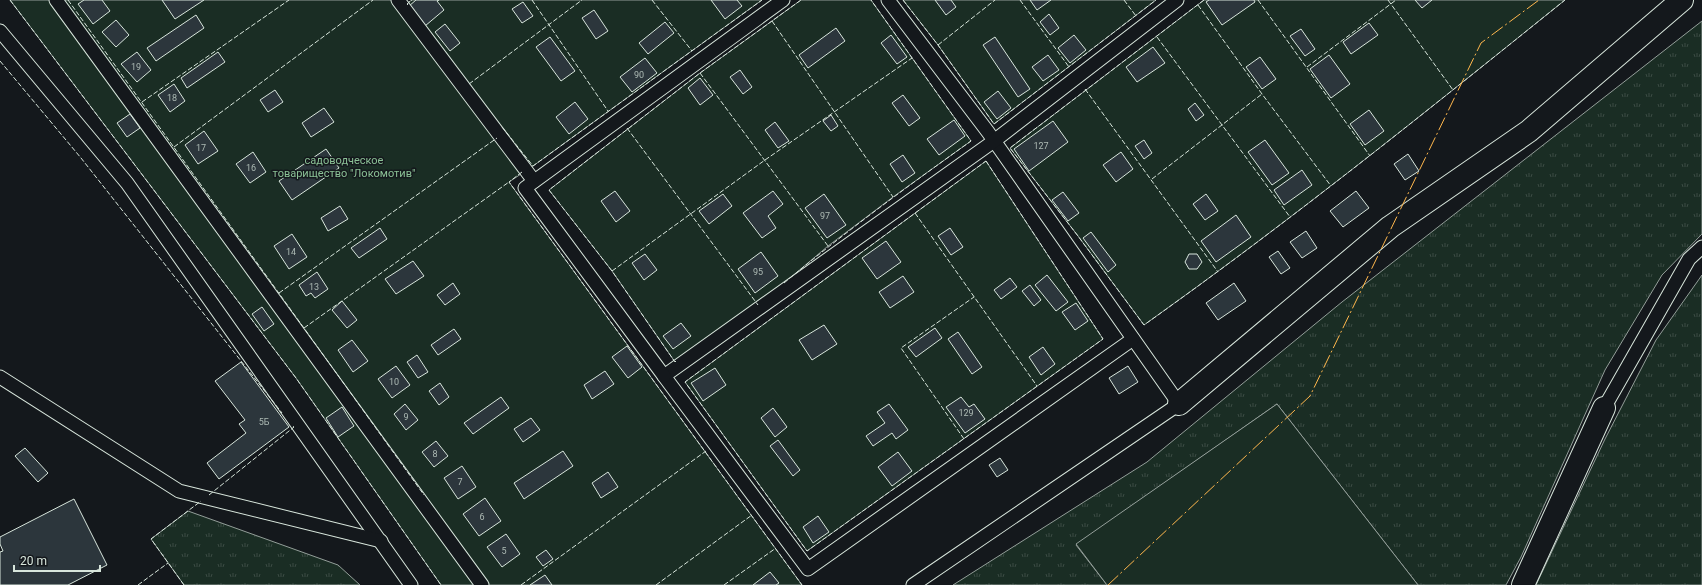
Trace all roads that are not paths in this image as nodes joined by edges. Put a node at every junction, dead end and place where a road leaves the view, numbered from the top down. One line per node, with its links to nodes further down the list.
1 (56, 0): 18 (lane)
2 (398, 0): 9 (lane)
3 (783, 0): 9 (lane)
4 (888, 0): 8 (lane)
5 (1177, 0): 8 (lane)
6 (1682, 0): 14 (street)
7 (0, 31): 16 (lane)
8 (994, 141): 11 (lane); 12 (lane)
9 (534, 181): 12 (lane)
10 (1702, 247): 15 (lane)
11 (1133, 339): 12 (lane); 14 (lane)
12 (664, 376)
13 (0, 377): 16 (lane)
14 (1179, 404): 19 (lane)
15 (1604, 408): 20 (street)
16 (381, 542): 17 (lane)
17 (411, 585)
18 (482, 585)
19 (913, 585)
20 (1523, 585)

